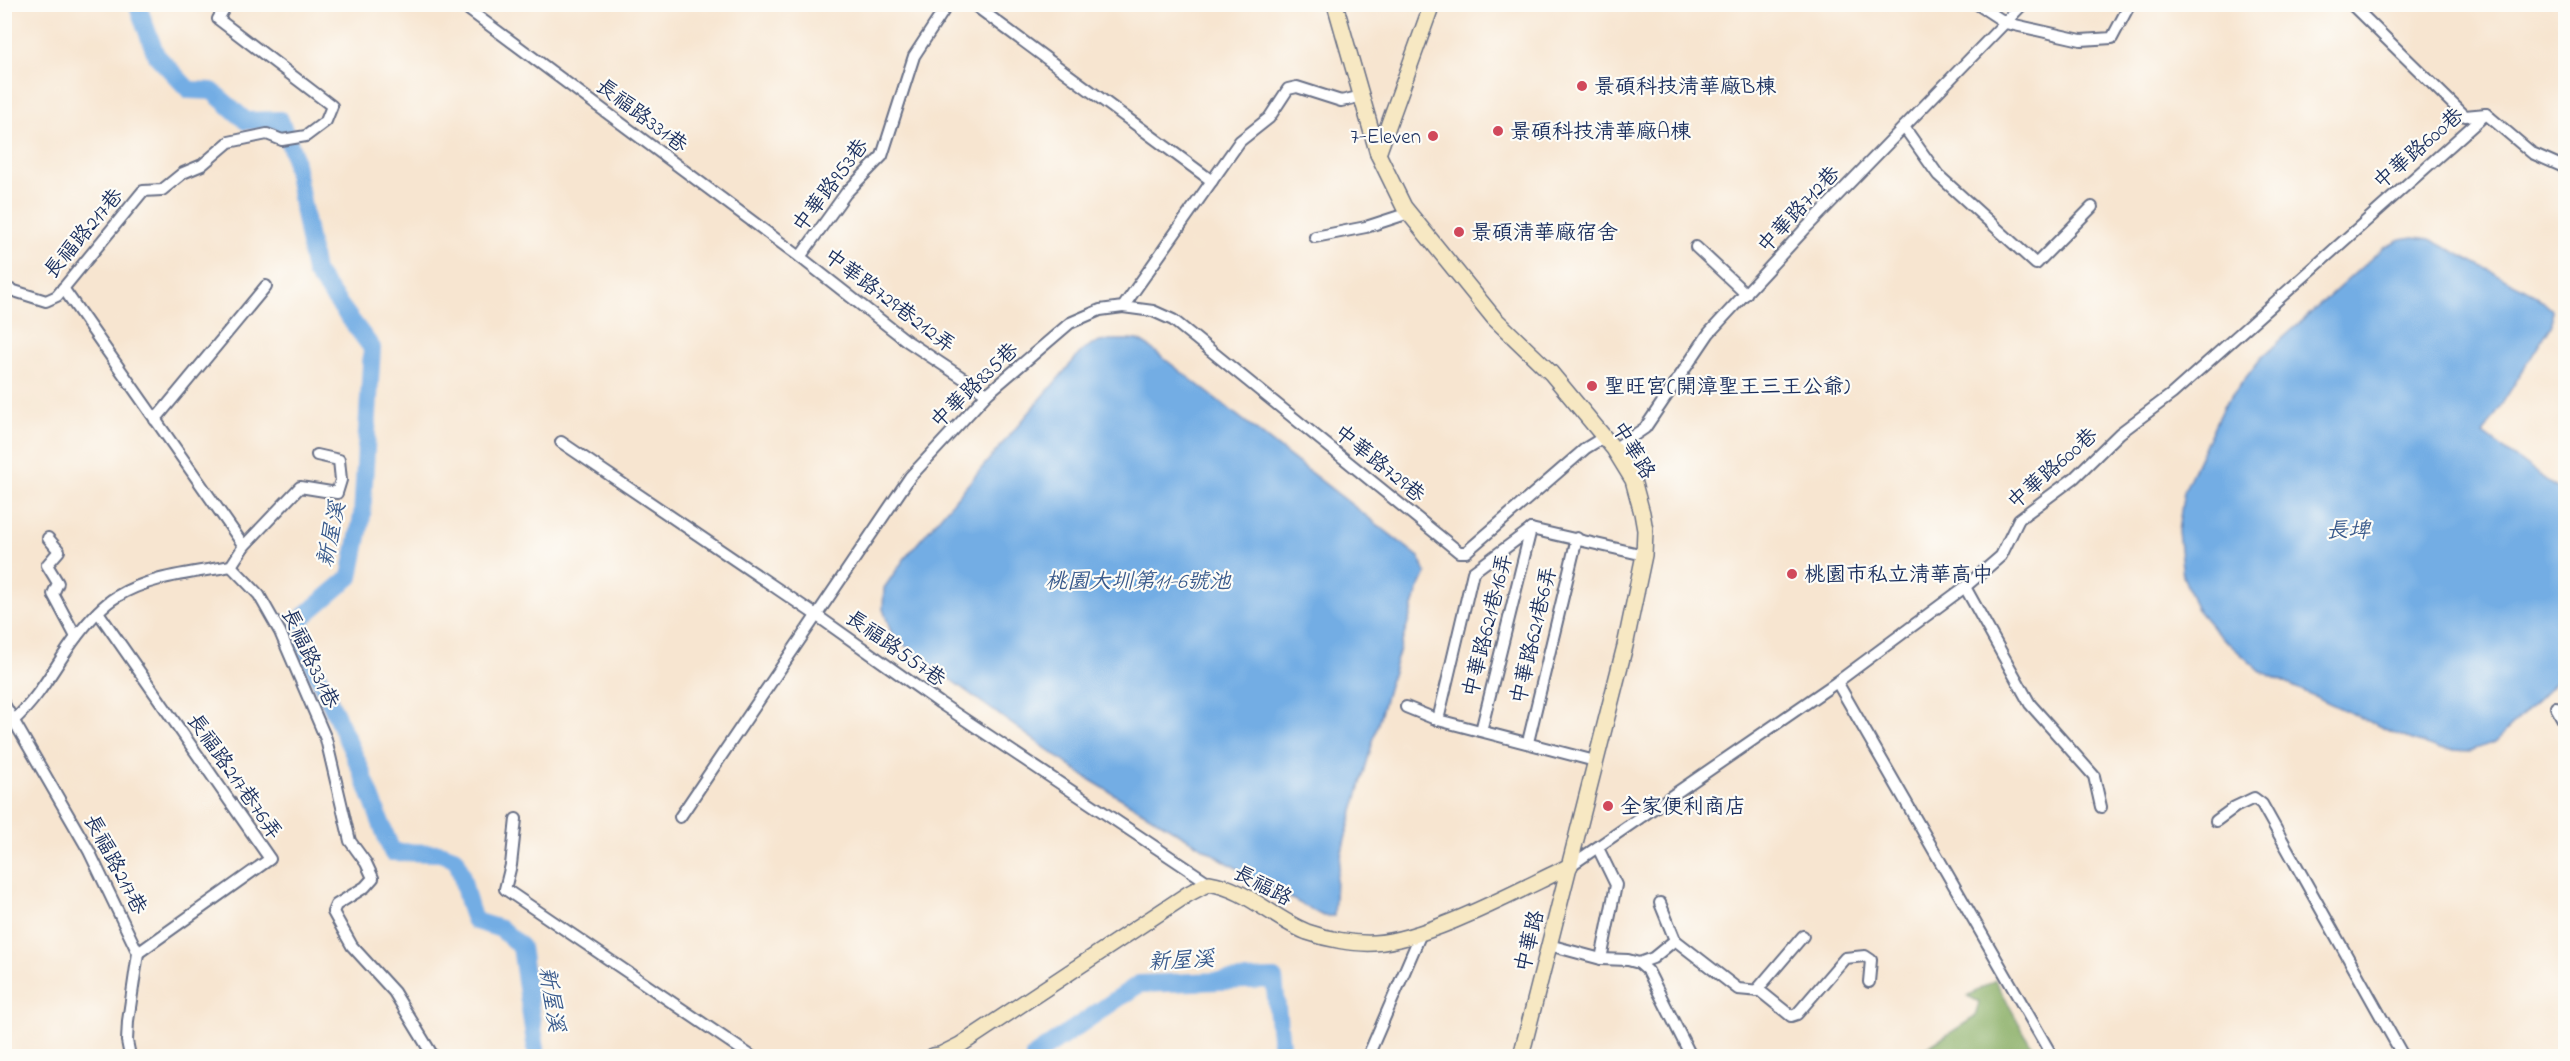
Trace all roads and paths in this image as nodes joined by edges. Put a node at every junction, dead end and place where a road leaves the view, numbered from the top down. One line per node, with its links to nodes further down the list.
1 (227, 4): 24 (street, 長福路217巷)
2 (461, 4): 22 (street, 長福路331巷)
3 (948, 4): 22 (street, 中華路953巷)
4 (973, 4): 17 (street)
5 (1335, 4): 12 (main road, 中華路)
6 (1432, 4): 15 (main road)
7 (1977, 4): 11 (street)
8 (2023, 4): 11 (street, 中華路712巷)
9 (2130, 4): 11 (street)
10 (2352, 4): 13 (street)
11 (2006, 23): 14 (street, 中華路712巷)
12 (1363, 96): 15 (main road, 中華路); 17 (street)
13 (2486, 114): 16 (street); 39 (street, 中華路600巷)
14 (1904, 127): 18 (street); 26 (street, 中華路712巷)
15 (1378, 154): 19 (main road, 中華路)
16 (2565, 168)
17 (1212, 181): 27 (street)
18 (2092, 207)
19 (1409, 213): 20 (street); 31 (main road, 中華路)
20 (1315, 237)
21 (1696, 247): 26 (street)
22 (800, 257): 28 (street, 中華路729巷212弄)
23 (266, 286): 29 (street)
24 (63, 288): 25 (street, 長福路217巷); 29 (street)
25 (4, 292)
26 (1746, 294): 31 (street, 中華路712巷)
27 (1123, 307): 28 (street, 中華路835巷); 31 (street, 中華路729巷)
28 (987, 394): 41 (street, 中華路835巷)
29 (155, 420): 36 (street)
30 (561, 442): 41 (street, 長福路557巷)
31 (1609, 443): 37 (main road, 中華路)
32 (317, 455): 36 (street)
33 (1531, 529): 35 (street); 47 (street); 50 (street, 中華路621巷16弄)
34 (48, 538): 42 (street)
35 (1577, 538): 37 (street); 51 (street, 中華路621巷6弄)
36 (244, 546): 38 (street)
37 (1644, 555): 52 (main road, 中華路)
38 (231, 566): 40 (street); 71 (street, 長福路331巷)
39 (1965, 587): 43 (street, 中華路600巷); 53 (street)
40 (98, 612): 42 (street); 65 (street, 長福路217巷76弄)
41 (816, 615): 54 (street, 中華路835巷); 59 (street, 長福路557巷)
42 (76, 637): 48 (street)
43 (1837, 682): 57 (street, 中華路600巷); 77 (street)
44 (4, 704): 48 (street, 長福路217巷)
45 (1406, 707): 47 (street)
46 (2556, 707): 49 (street)
47 (1438, 720): 50 (street)
48 (13, 721): 65 (street, 長福路217巷)
49 (2565, 725)
50 (1481, 731): 51 (street)
51 (1528, 742): 52 (street)
52 (1595, 761): 58 (main road, 中華路)
53 (2101, 807)
54 (680, 817)
55 (516, 819): 72 (street)
56 (2216, 821): 78 (street)
57 (1598, 848): 58 (street, 中華路600巷); 66 (street)
58 (1570, 866): 61 (main road, 長福路); 64 (main road, 中華路)
59 (1209, 883): 61 (main road, 長福路); 73 (main road, 長福路)
60 (1660, 903): 63 (street)
61 (1422, 931): 74 (street)
62 (1803, 936): 69 (street)
63 (1675, 940): 67 (street); 69 (street)
64 (1549, 945): 66 (street); 75 (main road, 中華路)
65 (138, 953): 70 (street)
66 (1601, 958): 67 (street)
67 (1639, 963): 76 (street)
68 (1869, 982): 69 (street)
69 (1756, 991)
70 (130, 1056)
71 (433, 1056)
72 (751, 1056)
73 (933, 1056)
74 (1368, 1056)
75 (1521, 1056)
76 (1691, 1056)
77 (2052, 1056)
78 (2403, 1056)

